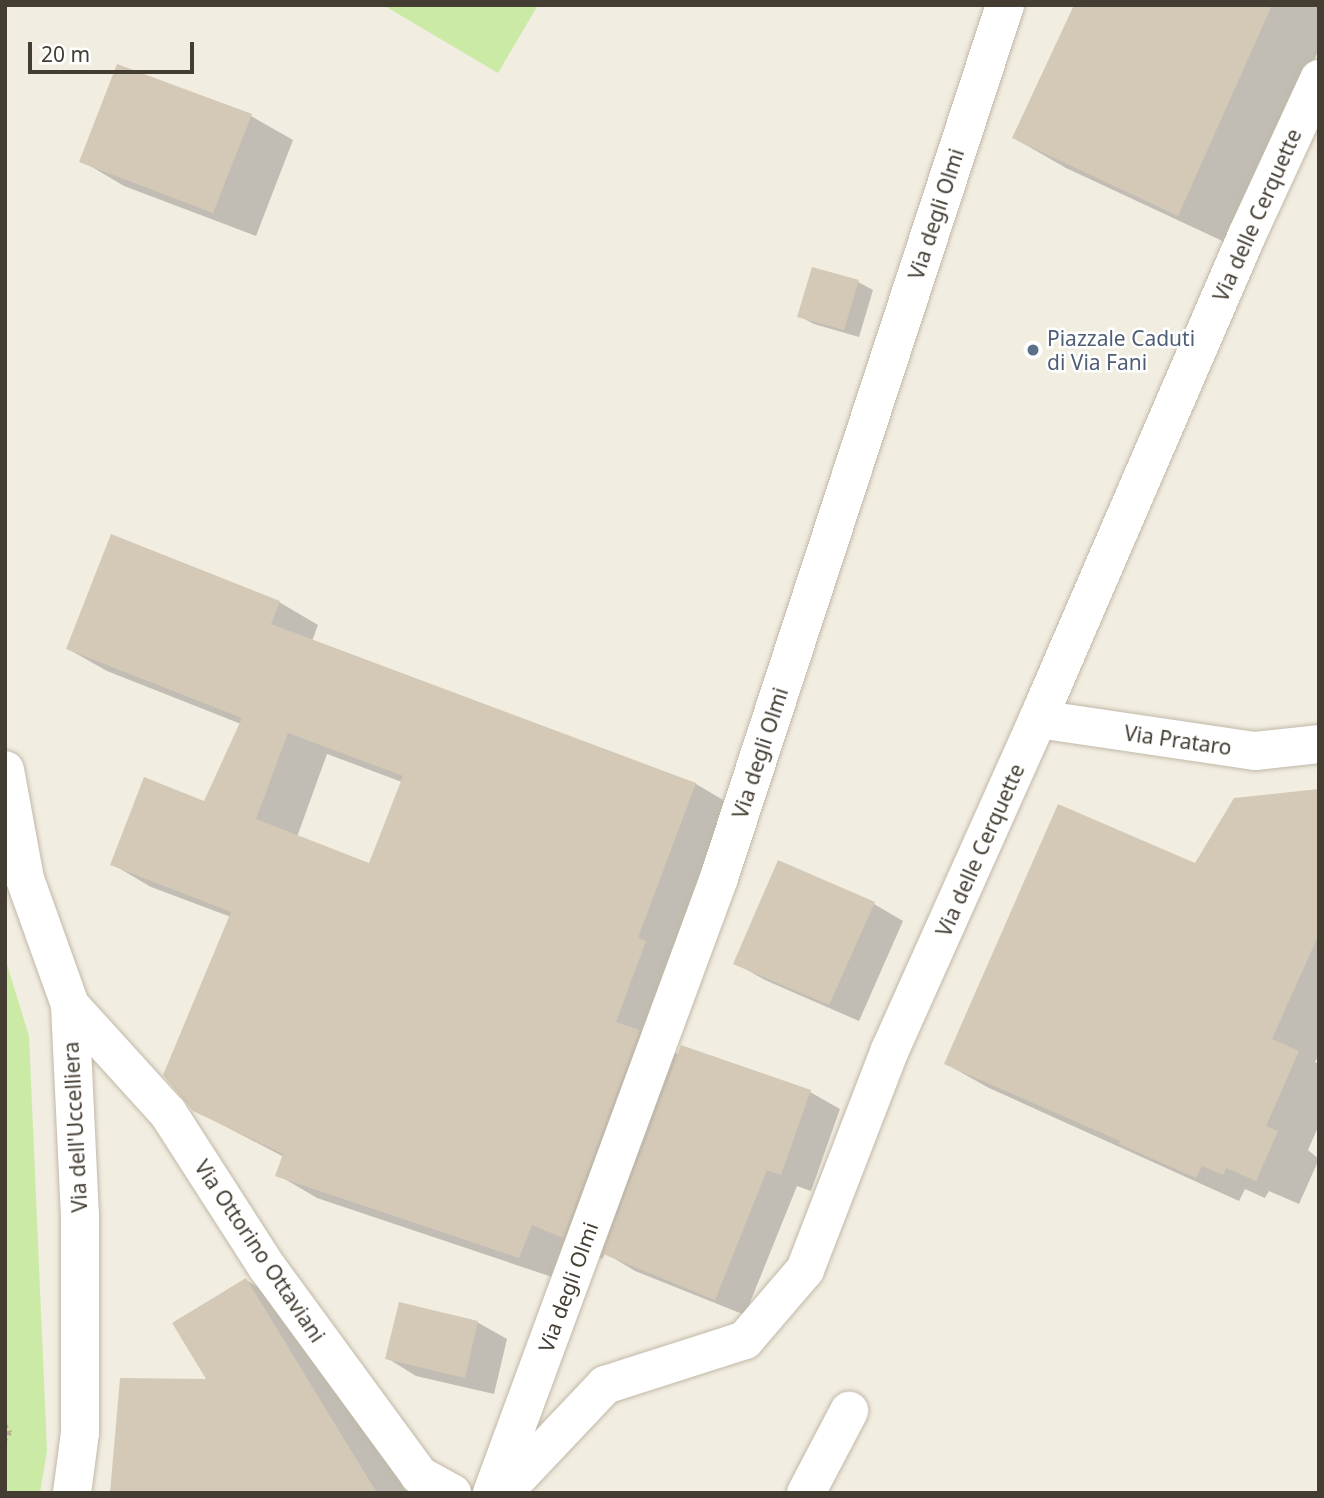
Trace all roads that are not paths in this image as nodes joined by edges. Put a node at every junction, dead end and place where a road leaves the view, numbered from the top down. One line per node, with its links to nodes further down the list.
1 (1005, 5): 10 (street, Via degli Olmi)
2 (1319, 79): 3 (street, Via delle Cerquette)
3 (1038, 719): 4 (street, Via Prataro); 11 (street, Via delle Cerquette)
4 (1319, 744)
5 (5, 769): 6 (street, Via dell'Uccelliera)
6 (69, 1005): 8 (street, Via dell'Uccelliera); 9 (street, Via Ottorino Ottaviani)
7 (849, 1411): 12 (street)
8 (72, 1493)
9 (452, 1493)
10 (492, 1493)
11 (503, 1493)
12 (806, 1493)

